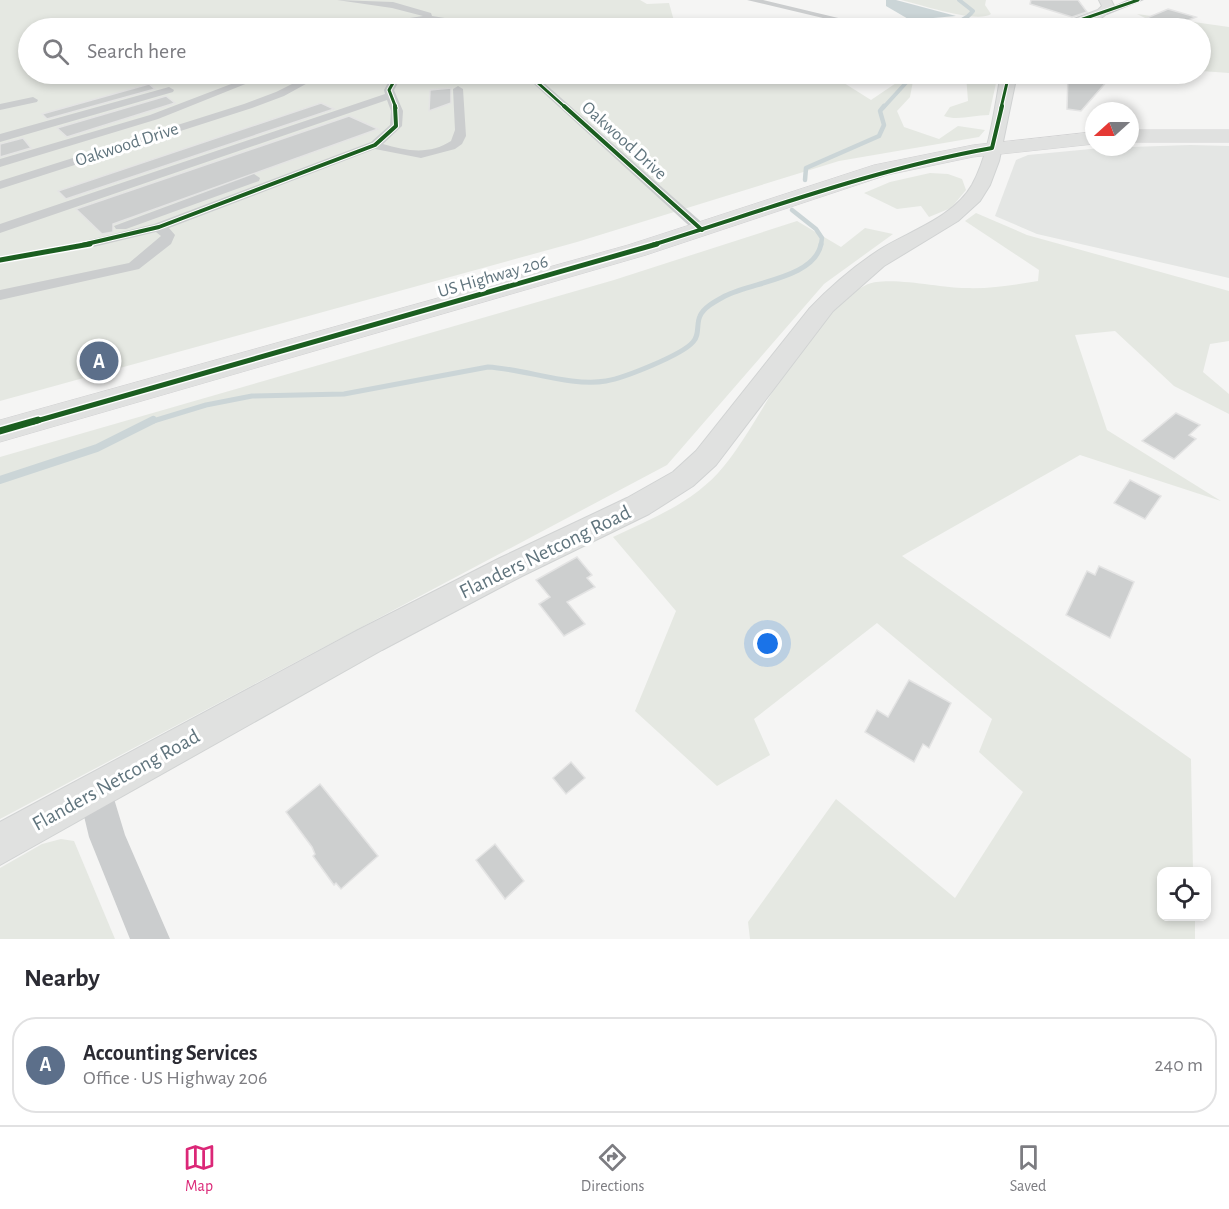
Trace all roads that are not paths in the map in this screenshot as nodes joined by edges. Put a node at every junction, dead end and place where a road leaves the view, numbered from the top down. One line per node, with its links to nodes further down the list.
1 (341, 0): 5 (street)
2 (751, 0): 6 (street)
3 (1138, 0): 4 (street)
4 (1104, 6): 7 (main road)
5 (433, 18)
6 (830, 18)
7 (1078, 18)
8 (240, 84): 27 (street)
9 (251, 84): 16 (street)
10 (300, 84): 16 (street, Oakwood Drive)
11 (391, 84): 17 (street)
12 (539, 84): 31 (street, Oakwood Drive)
13 (1007, 84): 26 (main road, Flanders Netcong Road)
14 (458, 88): 25 (street)
15 (169, 90): 23 (street)
16 (280, 94): 28 (street, Oakwood Drive)
17 (390, 96): 20 (street); 30 (street)
18 (33, 100): 19 (street)
19 (0, 107)
20 (390, 134): 25 (street); 32 (street)
21 (1139, 136): 22 (highway)
22 (1229, 136)
23 (0, 138)
24 (1085, 139): 26 (highway, US Highway 206)
25 (375, 145): 29 (street)
26 (992, 148): 31 (highway, US Highway 206); 36 (main road, Flanders Netcong Road)
27 (0, 163)
28 (0, 185)
29 (159, 227): 32 (street); 34 (street)
30 (0, 229)
31 (702, 230): 35 (highway, US Highway 206)
32 (89, 244): 33 (street)
33 (0, 260)
34 (0, 295)
35 (0, 431)
36 (96, 791): 37 (main road, Flanders Netcong Road); 38 (street)
37 (0, 844)
38 (150, 939)

